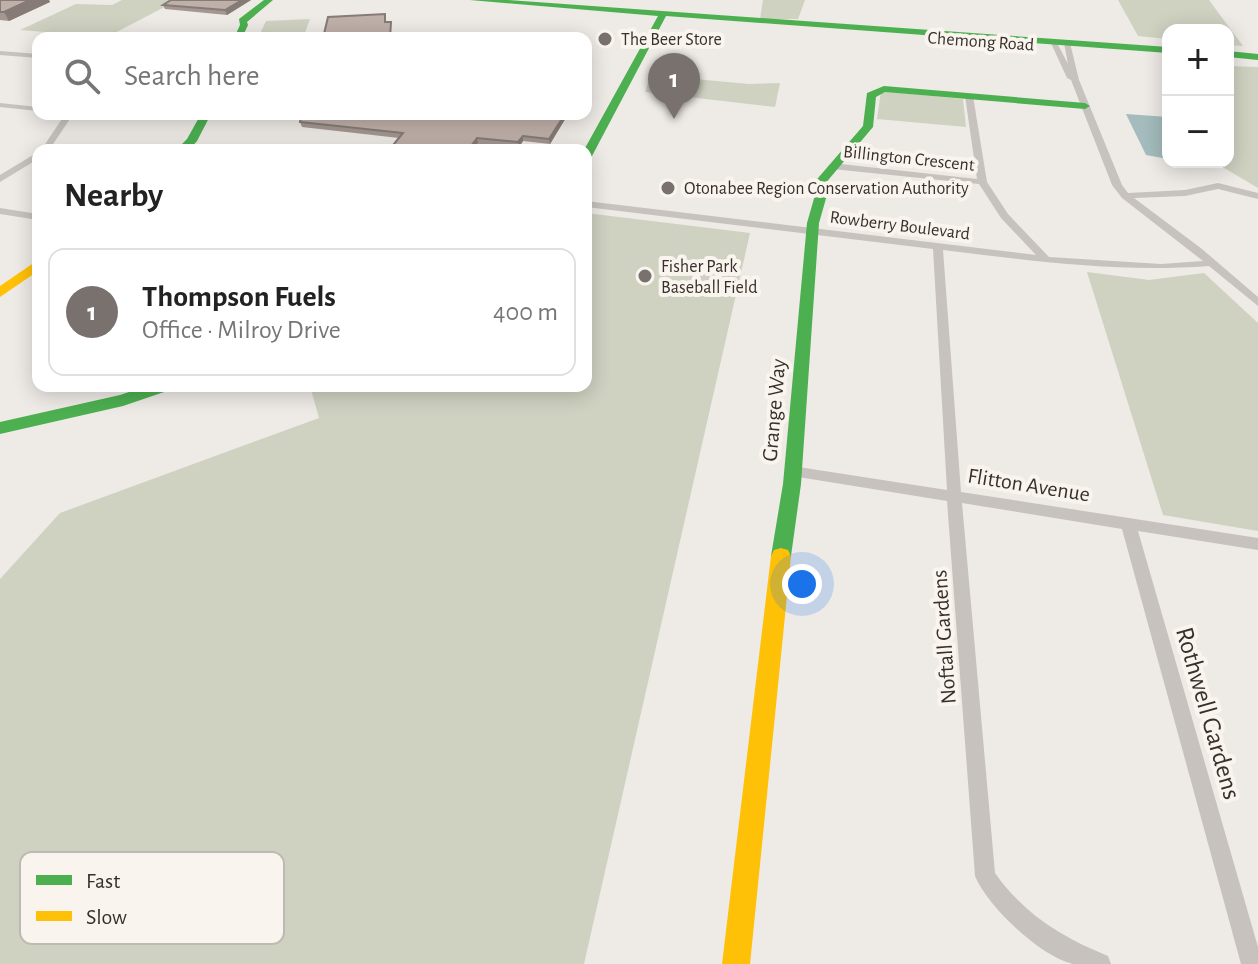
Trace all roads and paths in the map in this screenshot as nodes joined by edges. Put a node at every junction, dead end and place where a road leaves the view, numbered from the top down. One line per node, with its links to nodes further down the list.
1 (269, 0): 5 (street)
2 (277, 0): 5 (street)
3 (474, 0): 4 (street, Chemong Road)
4 (663, 15): 6 (street, Chemong Road); 23 (street)
5 (241, 32)
6 (1061, 44): 8 (street, Chemong Road); 14 (street); 14 (street)
7 (26, 48): 10 (street)
8 (1162, 52)
9 (0, 53): 10 (street)
10 (14, 54): 11 (street)
11 (32, 56)
12 (1234, 56): 13 (street)
13 (1258, 58)
14 (1075, 80): 17 (street)
15 (969, 96): 17 (street, Grange Way); 25 (street, Grange Way); 27 (street)
16 (0, 105): 18 (street)
17 (1085, 106): 28 (street)
18 (32, 108)
19 (66, 120): 21 (street)
20 (203, 120): 22 (street)
21 (50, 144)
22 (189, 144)
23 (592, 145)
24 (32, 159): 26 (street)
25 (832, 166): 27 (street, Billington Crescent); 33 (street, Grange Way)
26 (0, 179)
27 (982, 182): 35 (street)
28 (1125, 196): 29 (street); 36 (street)
29 (1258, 196)
30 (592, 205): 33 (street, Rowberry Boulevard)
31 (0, 211): 32 (street)
32 (32, 216)
33 (815, 231): 34 (street, Rowberry Boulevard); 42 (street, Grange Way)
34 (938, 246): 35 (street, Rowberry Boulevard); 43 (street, Noftall Gardens)
35 (1045, 259): 36 (street, Rowberry Boulevard)
36 (1212, 263): 39 (street)
37 (32, 269): 38 (street)
38 (0, 293)
39 (1258, 303)
40 (146, 392): 41 (street)
41 (0, 428)
42 (792, 471): 43 (street, Flitton Avenue); 46 (street, Grange Way)
43 (954, 494): 44 (street, Flitton Avenue); 47 (street, Noftall Gardens)
44 (1128, 523): 45 (street, Flitton Avenue); 48 (street, Rothwell Gardens)
45 (1258, 544)
46 (736, 964)
47 (1100, 964)
48 (1252, 964)

